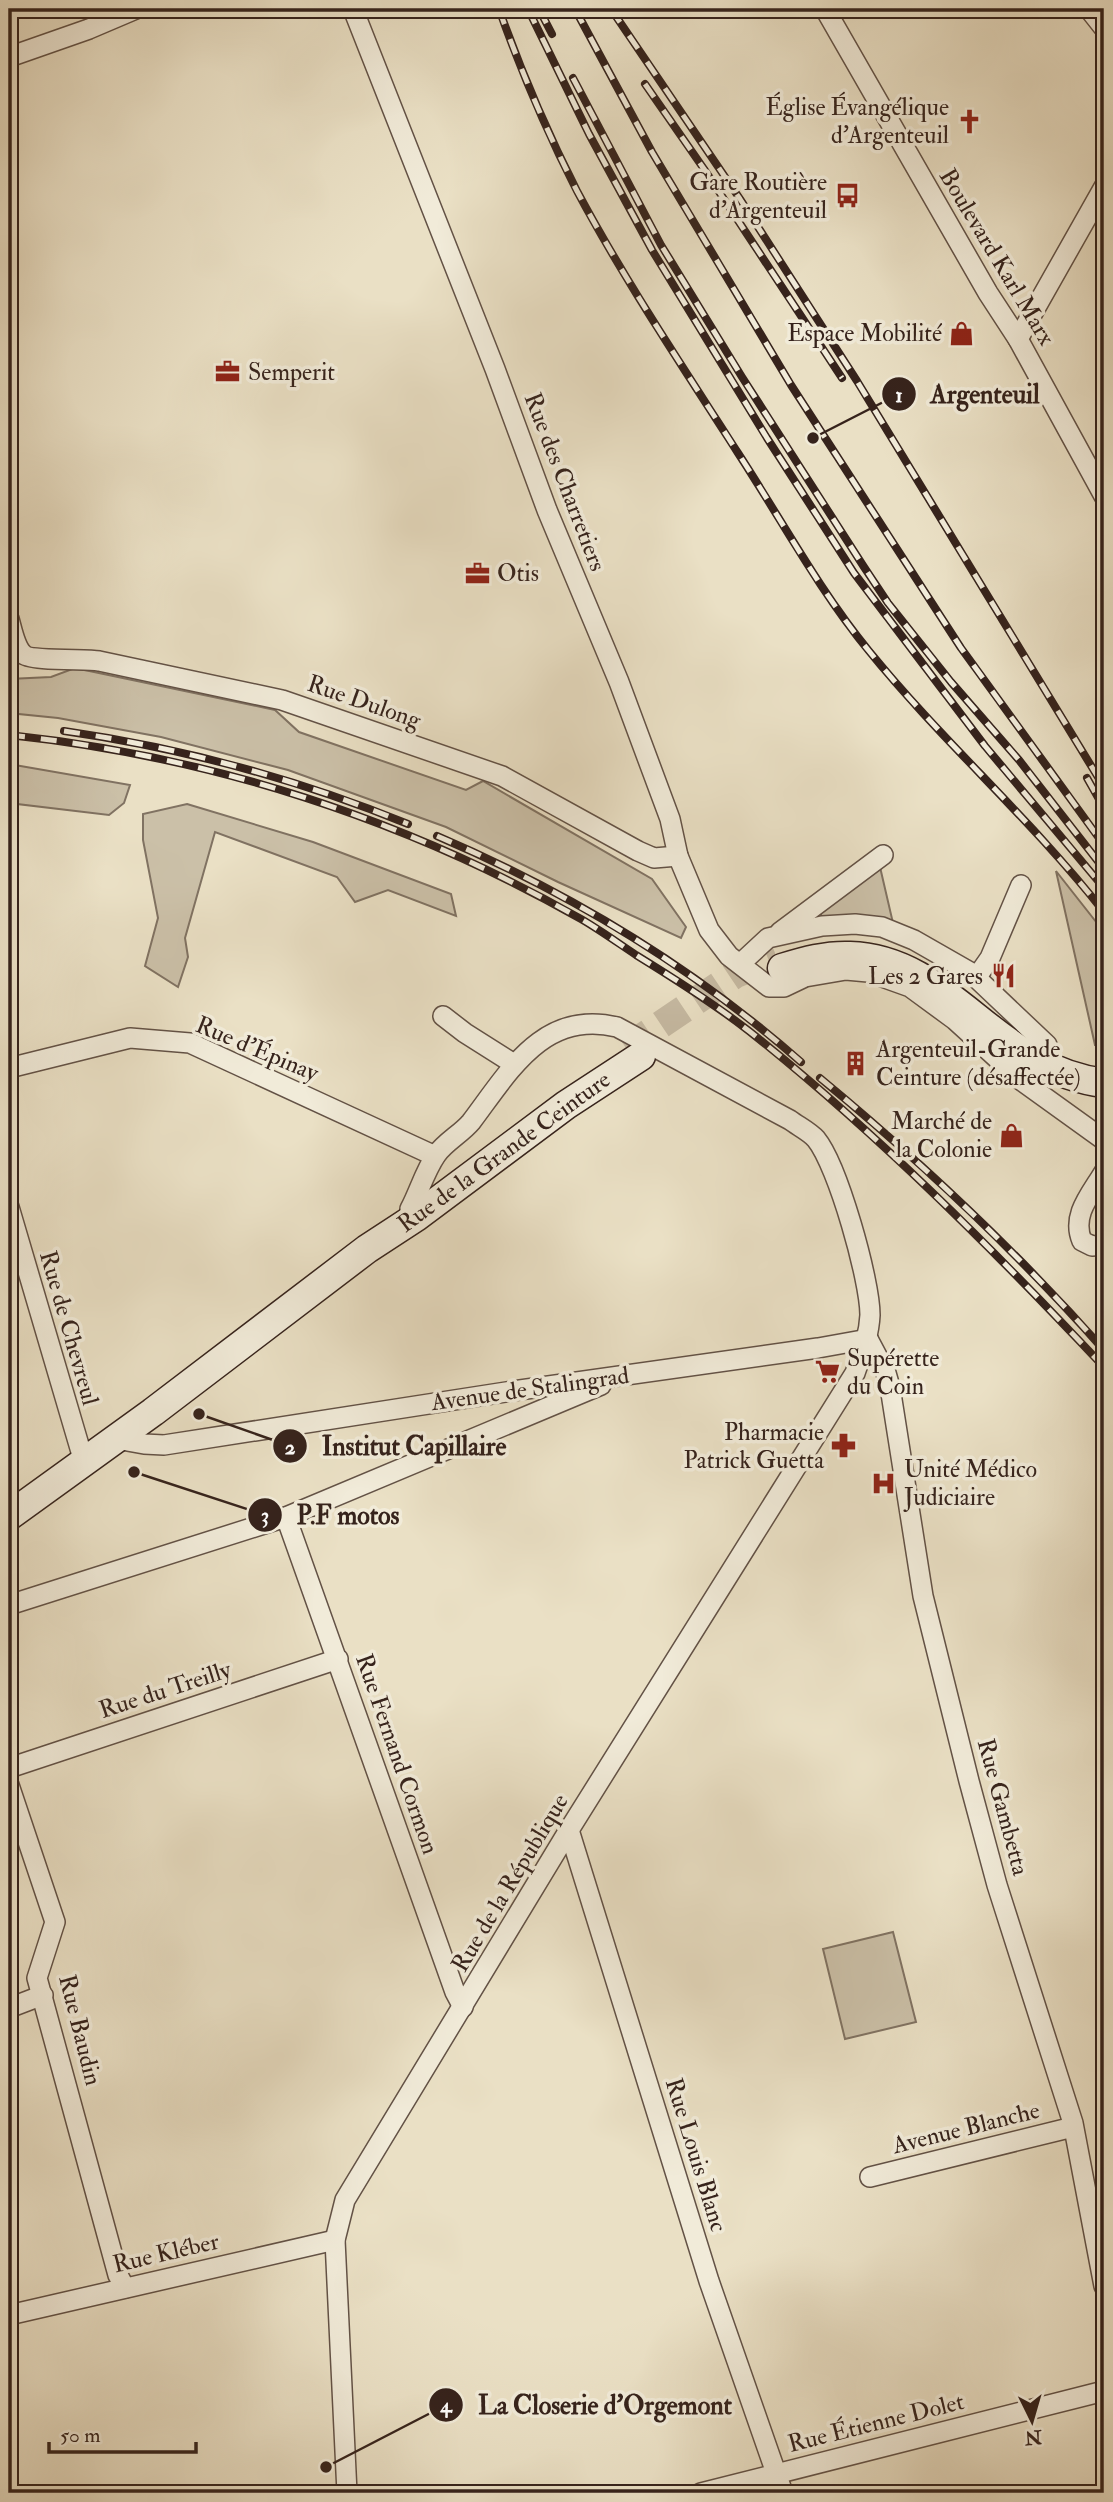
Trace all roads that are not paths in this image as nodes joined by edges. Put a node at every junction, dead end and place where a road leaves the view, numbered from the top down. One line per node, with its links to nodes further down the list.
1 (136, 9): 6 (street)
2 (353, 9): 12 (street, Rue des Charretiers)
3 (825, 9): 8 (street, Boulevard Karl Marx)
4 (1089, 9): 5 (street)
5 (1104, 28)
6 (9, 57)
7 (1103, 194): 8 (street)
8 (1018, 339): 9 (street, Boulevard Karl Marx)
9 (1104, 496)
10 (9, 619): 12 (street, Rue Dulong)
11 (883, 855): 14 (street)
12 (678, 856): 15 (street, Rue des Charretiers)
13 (1021, 885): 16 (street)
14 (778, 954): 15 (street); 16 (street); 18 (main road); 21 (main road)
15 (740, 964): 22 (street, Rue des Charretiers)
16 (976, 978): 18 (street)
17 (443, 1016): 19 (street)
18 (1045, 1058): 21 (main road)
19 (514, 1064): 23 (street, Rue de la Grande Ceinture); 29 (street, Rue de la Grande Ceinture)
20 (9, 1068): 23 (street, Rue d'Épinay)
21 (1093, 1081)
22 (1104, 1140)
23 (435, 1156): 26 (street, Rue de la Grande Ceinture)
24 (1104, 1171): 27 (street)
25 (9, 1207): 32 (street, Rue de Chevreul)
26 (410, 1209): 28 (main road, Rue de la Grande Ceinture); 28 (main road, Rue de la Grande Ceinture)
27 (1104, 1245)
28 (368, 1248): 31 (main road, Rue de la Grande Ceinture)
29 (868, 1339): 30 (street, Avenue de Stalingrad); 39 (street, Rue de la République); 43 (street, Rue Gambetta)
30 (626, 1375): 31 (street, Avenue de Stalingrad); 34 (street)
31 (116, 1438): 32 (main road)
32 (84, 1462): 33 (main road)
33 (9, 1516)
34 (286, 1517): 35 (street); 36 (street, Rue Fernand Cormon)
35 (9, 1605)
36 (338, 1659): 37 (street, Rue du Treilly); 41 (street, Rue Fernand Cormon)
37 (9, 1768)
38 (9, 1785): 40 (street, Rue Baudin)
39 (569, 1830): 41 (street, Rue de la République); 50 (street, Rue Louis Blanc)
40 (43, 1995): 42 (street); 47 (street, Rue Baudin)
41 (463, 2007): 45 (street, Rue de la République)
42 (9, 2008)
43 (1073, 2127): 44 (street, Avenue Blanche); 46 (street, Rue Gambetta)
44 (870, 2177)
45 (335, 2240): 47 (street, Rue Kléber); 51 (street, Rue de la République)
46 (1104, 2286)
47 (125, 2288): 48 (street, Rue Kléber)
48 (9, 2315)
49 (1104, 2391): 50 (street, Rue Étienne Dolet)
50 (776, 2473): 52 (street, Rue Étienne Dolet); 53 (street, Rue Louis Blanc)
51 (347, 2493)
52 (701, 2493)
53 (783, 2493)

